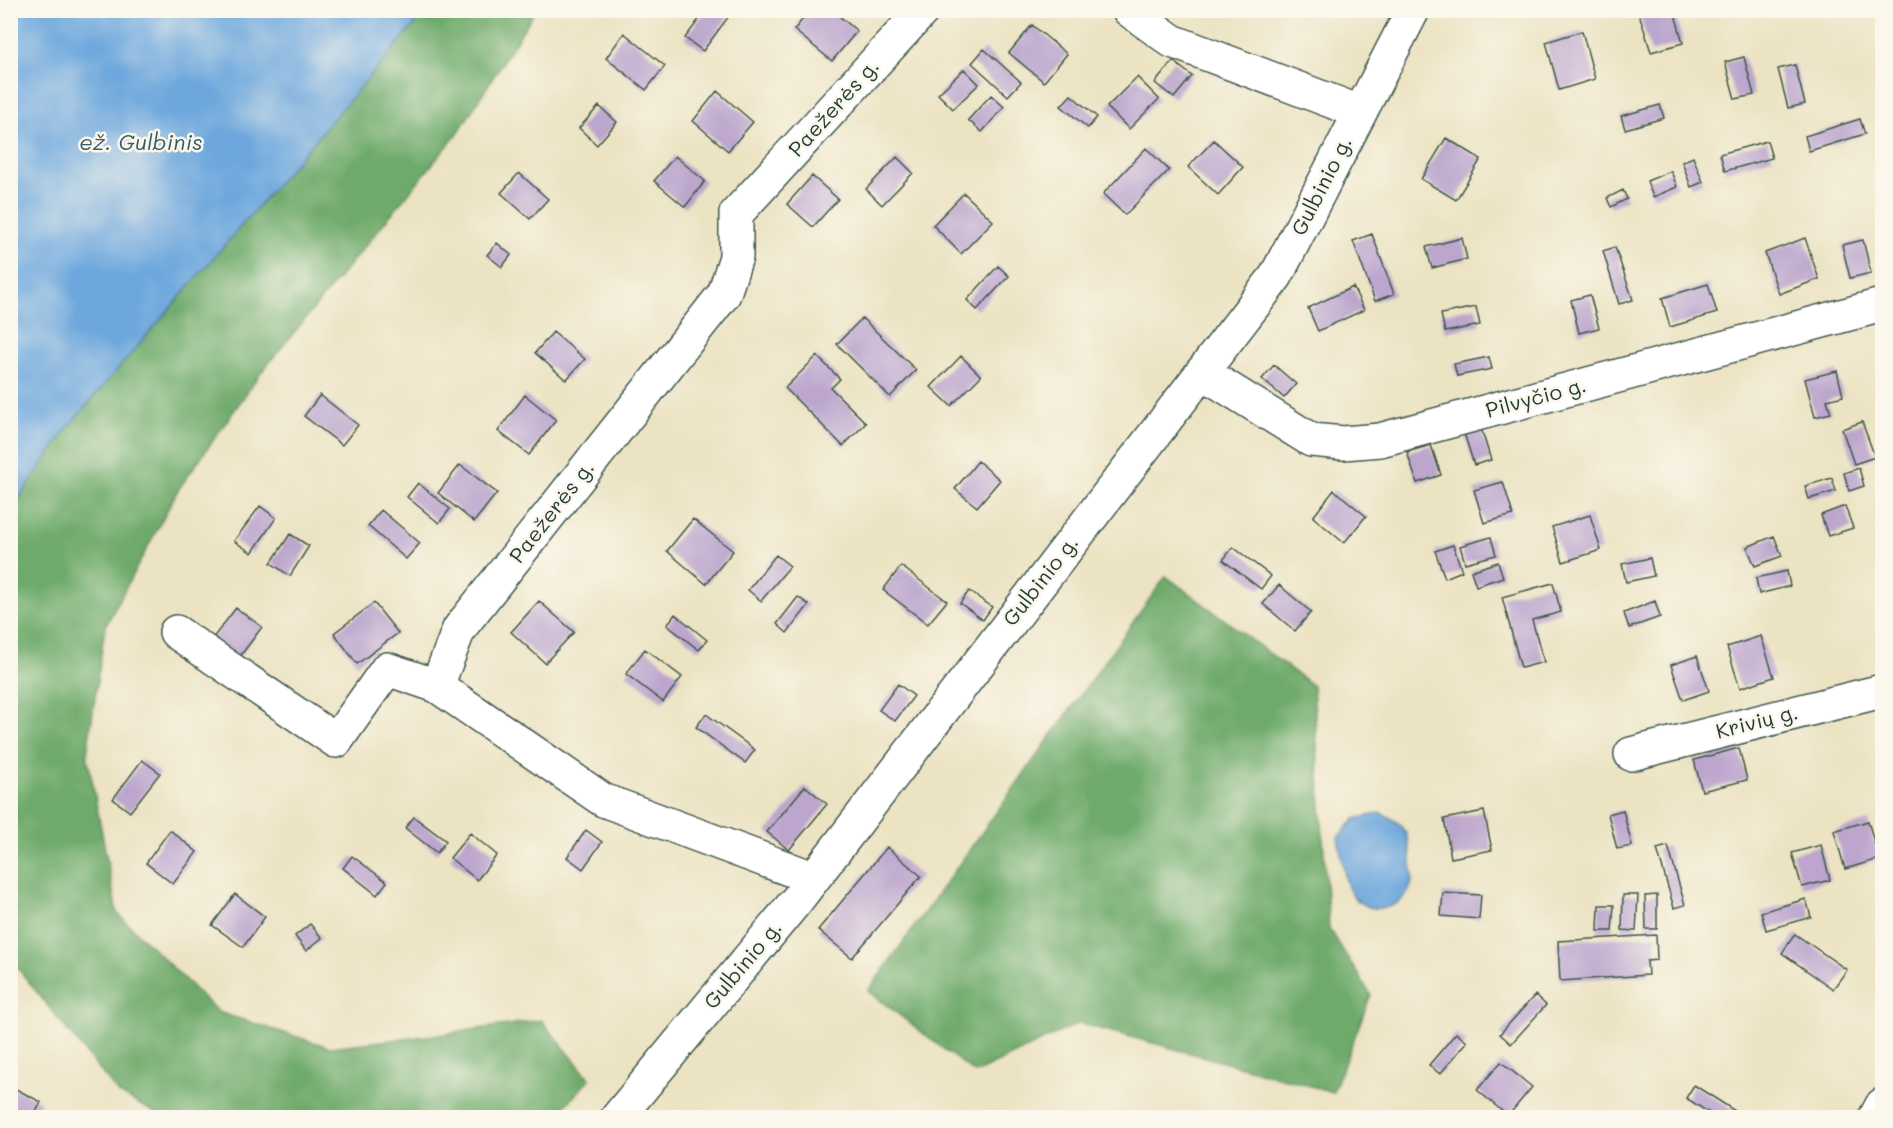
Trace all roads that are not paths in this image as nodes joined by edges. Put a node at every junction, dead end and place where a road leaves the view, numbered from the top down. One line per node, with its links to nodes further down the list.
1 (923, 10): 8 (street, Paežerės g.)
2 (1129, 10): 4 (street)
3 (1415, 11): 4 (street, Gulbinio g.)
4 (1360, 112): 6 (street, Gulbinio g.)
5 (1882, 305): 6 (street, Pilvyčio g.)
6 (1202, 372): 11 (street, Gulbinio g.)
7 (176, 632): 8 (street)
8 (437, 686): 11 (street)
9 (1882, 691): 10 (street, Krivių g.)
10 (1631, 754)
11 (813, 878): 13 (street, Gulbinio g.)
12 (1882, 1105): 14 (street)
13 (616, 1118)
14 (1875, 1118)

